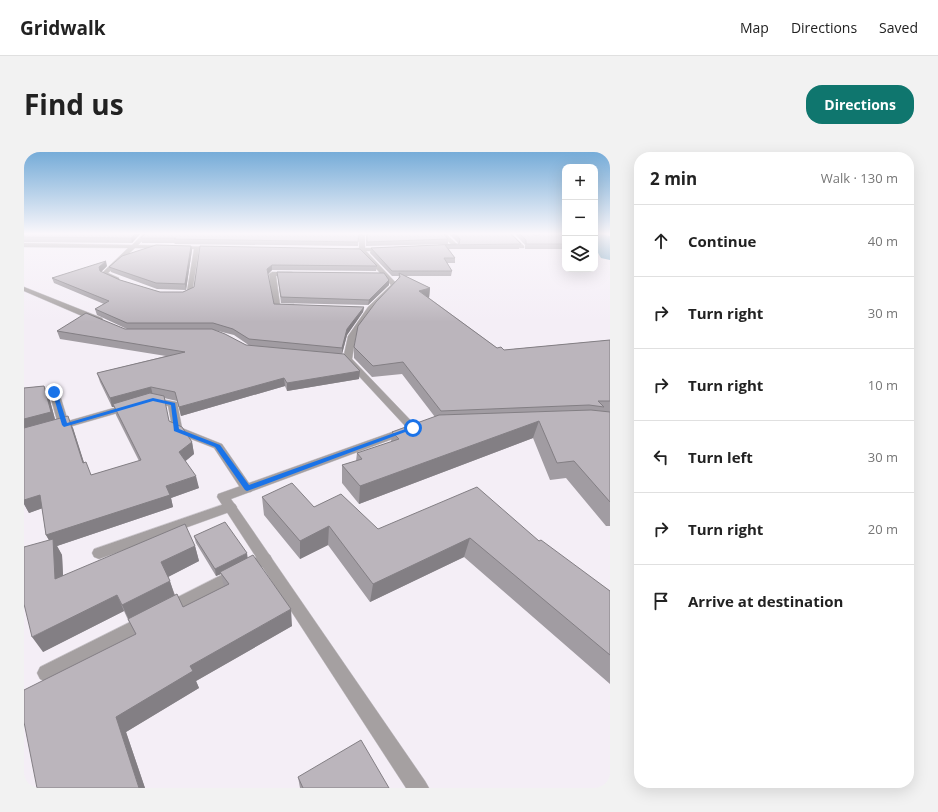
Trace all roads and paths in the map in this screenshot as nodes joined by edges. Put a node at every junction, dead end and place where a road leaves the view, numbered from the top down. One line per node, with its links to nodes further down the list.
1 (116, 263): 5 (street)
2 (195, 263): 7 (street)
3 (372, 263): 13 (street)
4 (302, 274): 8 (street)
5 (125, 282)
6 (24, 289): 9 (street)
7 (172, 295)
8 (300, 307)
9 (105, 323)
10 (54, 392): 11 (street)
11 (64, 425): 12 (street); 13 (street)
12 (24, 437)
13 (247, 488): 14 (street)
14 (230, 507): 15 (street); 16 (street)
15 (99, 553)
16 (265, 559): 17 (street); 18 (street)
17 (46, 673)
18 (418, 788)

